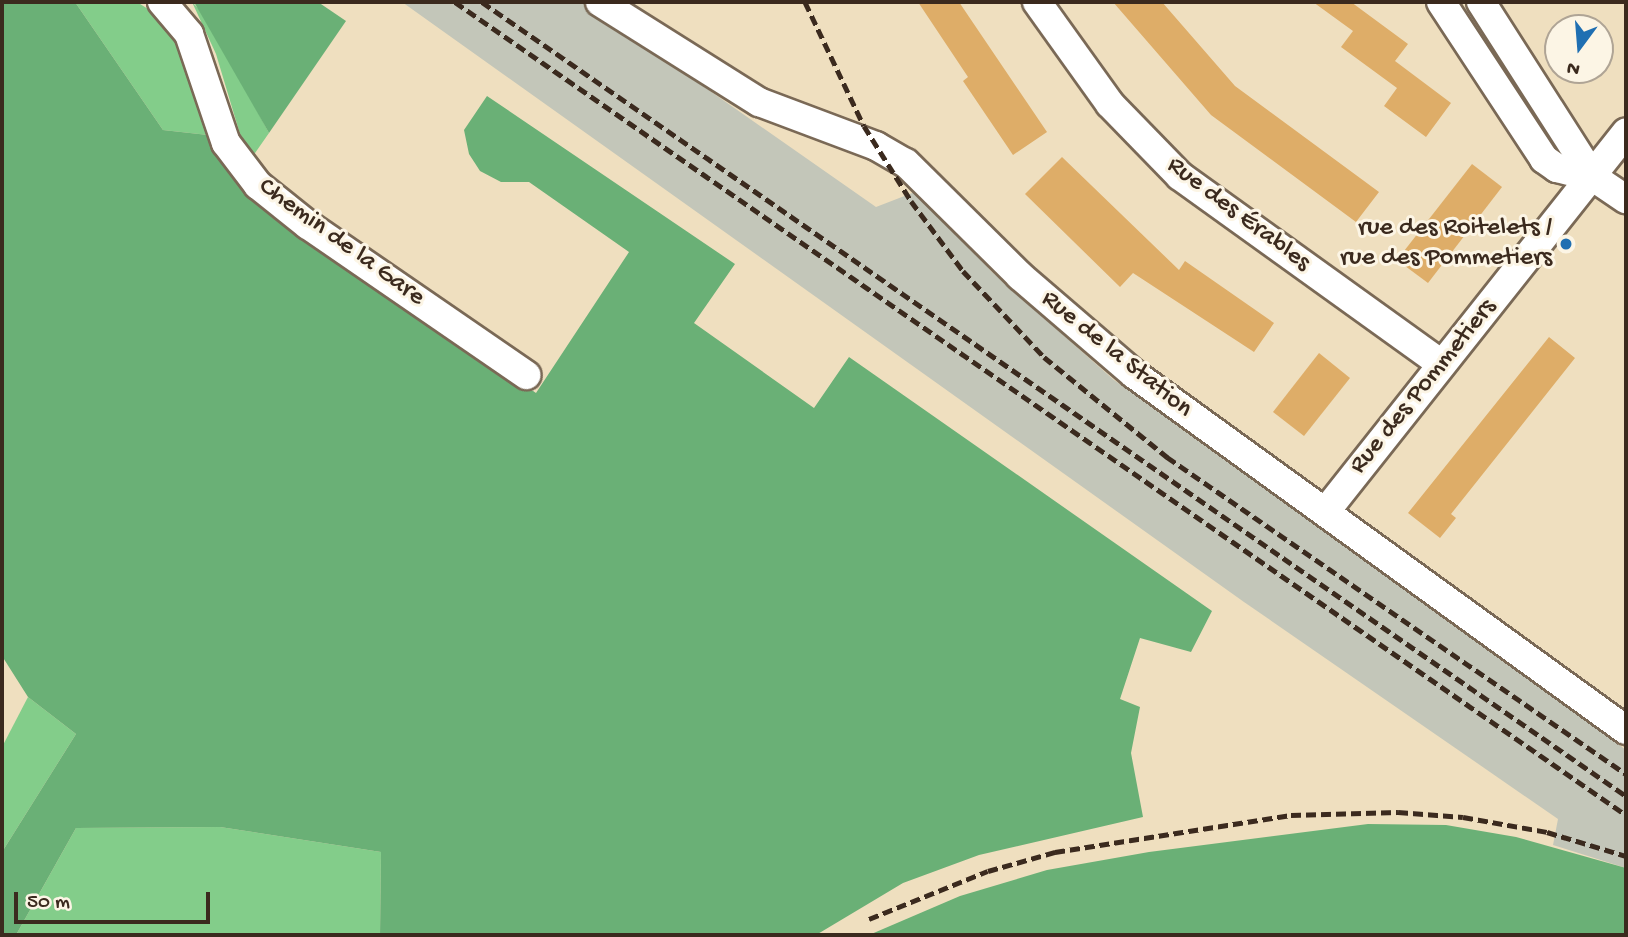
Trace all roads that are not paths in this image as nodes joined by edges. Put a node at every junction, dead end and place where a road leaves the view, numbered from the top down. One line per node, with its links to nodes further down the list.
1 (162, 2): 10 (street, Chemin de la Gare)
2 (600, 2): 11 (street, Rue de la Station)
3 (1037, 2): 9 (street, Rue des Érables)
4 (1441, 2): 7 (street)
5 (1481, 2): 7 (street)
6 (1626, 132): 7 (street, Rue des Pommetiers)
7 (1593, 177): 8 (street); 9 (street, Rue des Pommetiers)
8 (1626, 199)
9 (1442, 364): 11 (street, Rue des Pommetiers)
10 (526, 375)
11 (1326, 511): 12 (street, Rue de la Station)
12 (1626, 730)

